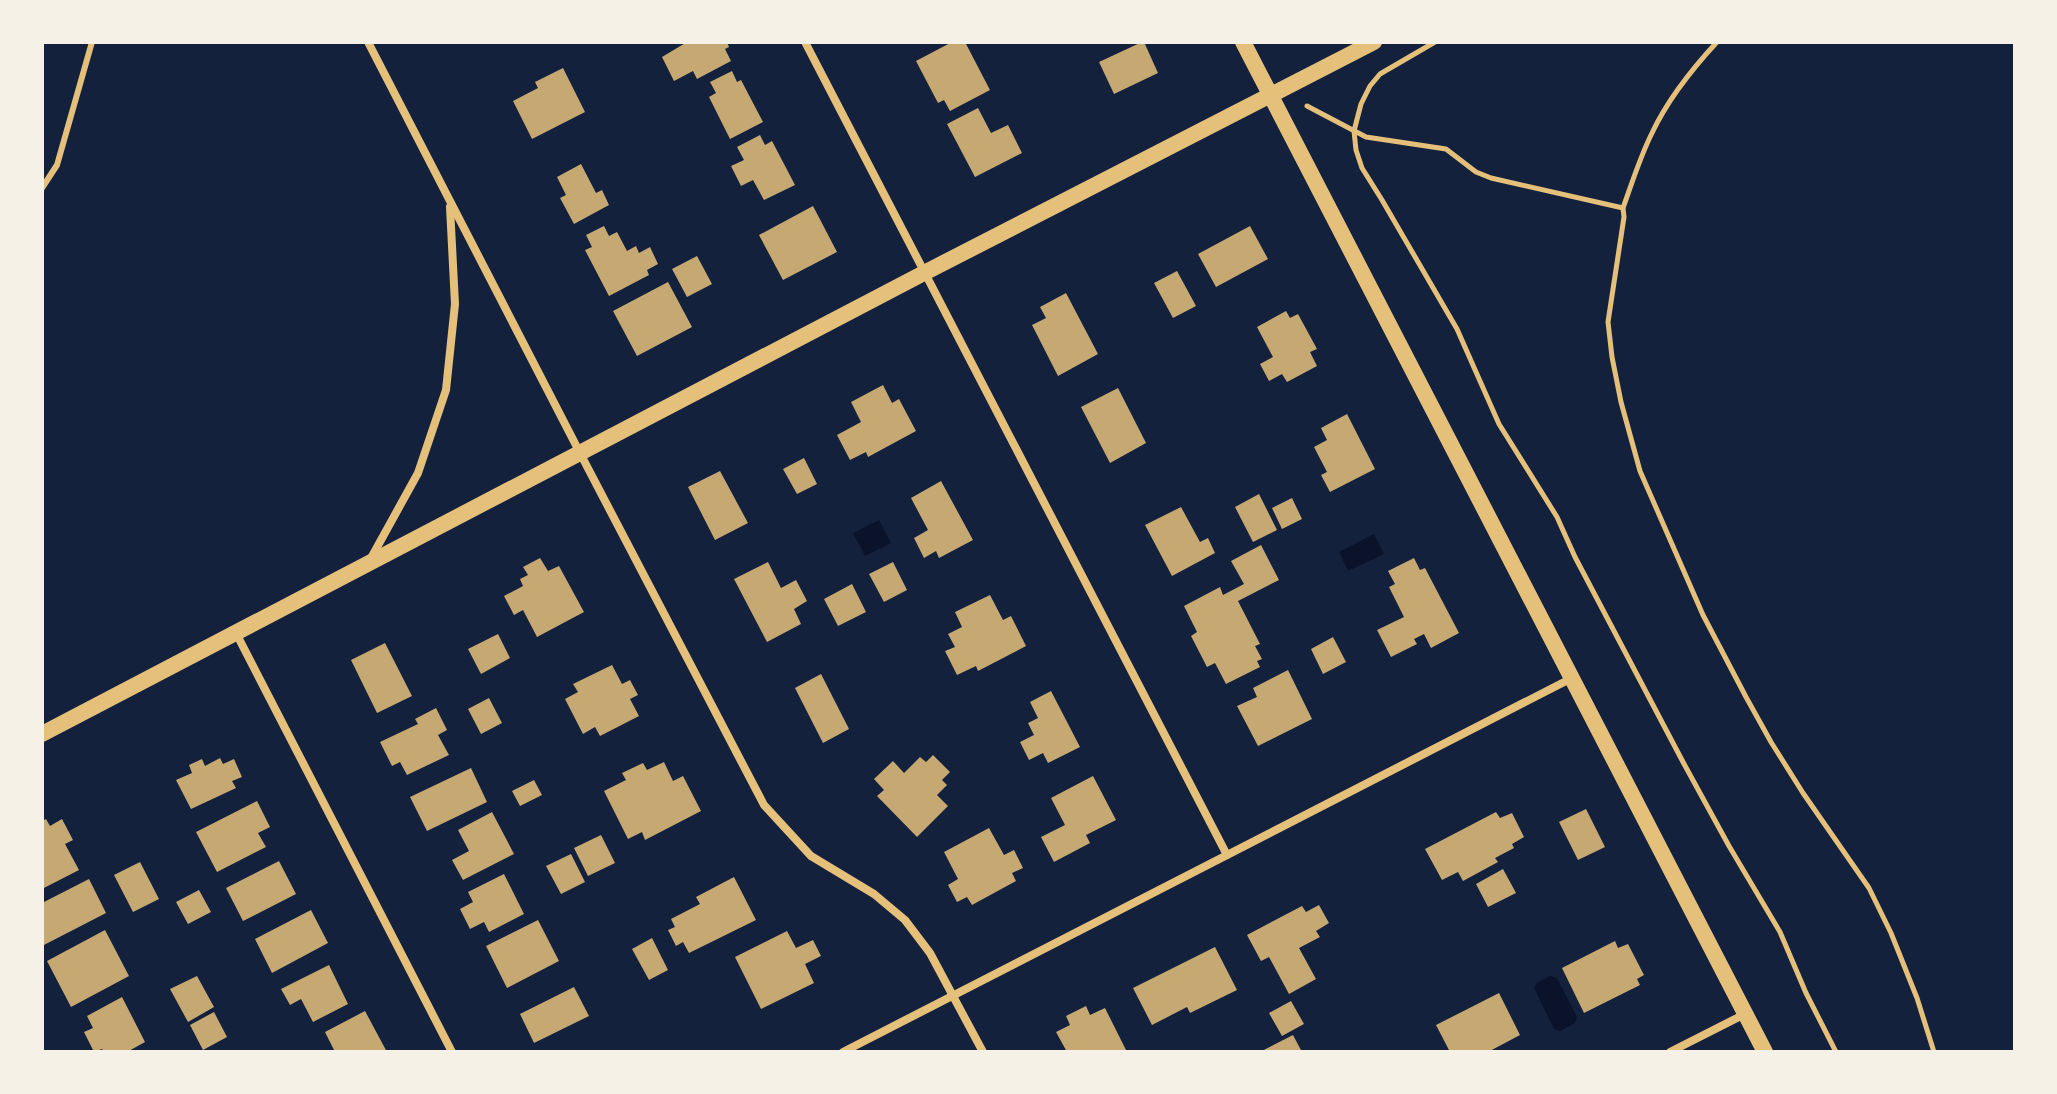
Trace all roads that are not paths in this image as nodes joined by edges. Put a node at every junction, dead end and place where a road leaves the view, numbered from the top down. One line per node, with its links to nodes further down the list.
1 (92, 42): 7 (lane)
2 (368, 42): 8 (street)
3 (805, 42): 9 (street)
4 (1243, 42): 6 (main road)
5 (1374, 42): 6 (main road)
6 (1271, 96): 9 (main road); 13 (main road)
7 (42, 188)
8 (450, 201): 10 (street); 11 (street)
9 (924, 273): 10 (main road); 15 (street)
10 (580, 453): 11 (main road); 16 (street)
11 (367, 564): 12 (main road)
12 (236, 633): 14 (main road); 18 (street)
13 (1572, 678): 15 (street); 17 (main road)
14 (42, 734)
15 (1227, 855): 16 (street)
16 (953, 995): 19 (street); 20 (street)
17 (1745, 1014): 21 (street); 22 (main road)
18 (452, 1052)
19 (843, 1052)
20 (983, 1052)
21 (1670, 1052)
22 (1765, 1052)

